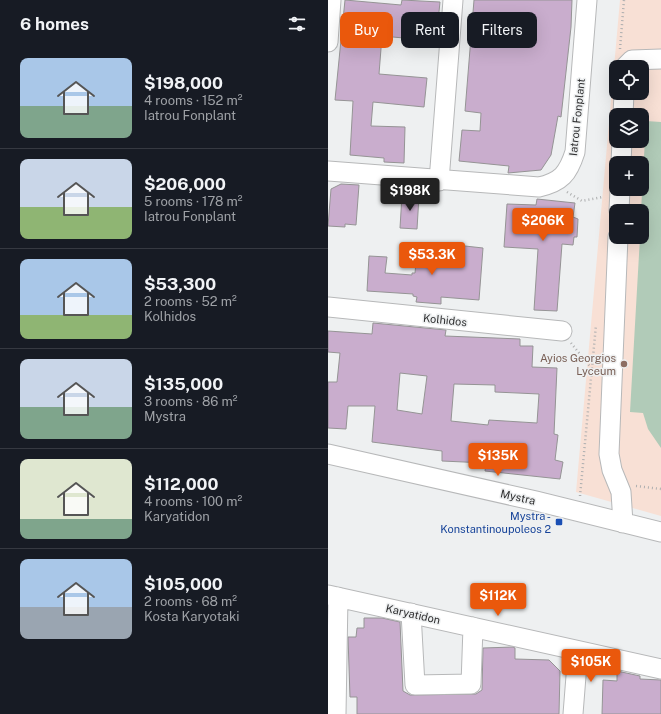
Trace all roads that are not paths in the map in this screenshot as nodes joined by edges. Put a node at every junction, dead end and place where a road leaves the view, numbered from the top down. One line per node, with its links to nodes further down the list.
1 (331, 0): 4 (street)
2 (453, 0): 8 (street)
3 (587, 0): 8 (street, Iatrou Fonplant)
4 (328, 36)
5 (661, 59): 6 (street)
6 (632, 60)
7 (328, 171): 8 (street)
8 (439, 181)
9 (618, 244): 13 (street)
10 (328, 307): 11 (street, Kolhidos)
11 (562, 331)
12 (328, 454): 13 (street, Mystra)
13 (623, 522): 14 (street, Mystra)
14 (661, 532)
15 (333, 596): 16 (street, Karyatidon); 20 (street)
16 (411, 613): 17 (street, Karyatidon); 17 (street)
17 (473, 627): 18 (street, Karyatidon)
18 (578, 651): 19 (street, Karyatidon); 21 (street)
19 (661, 670)
20 (336, 714)
21 (574, 714)

